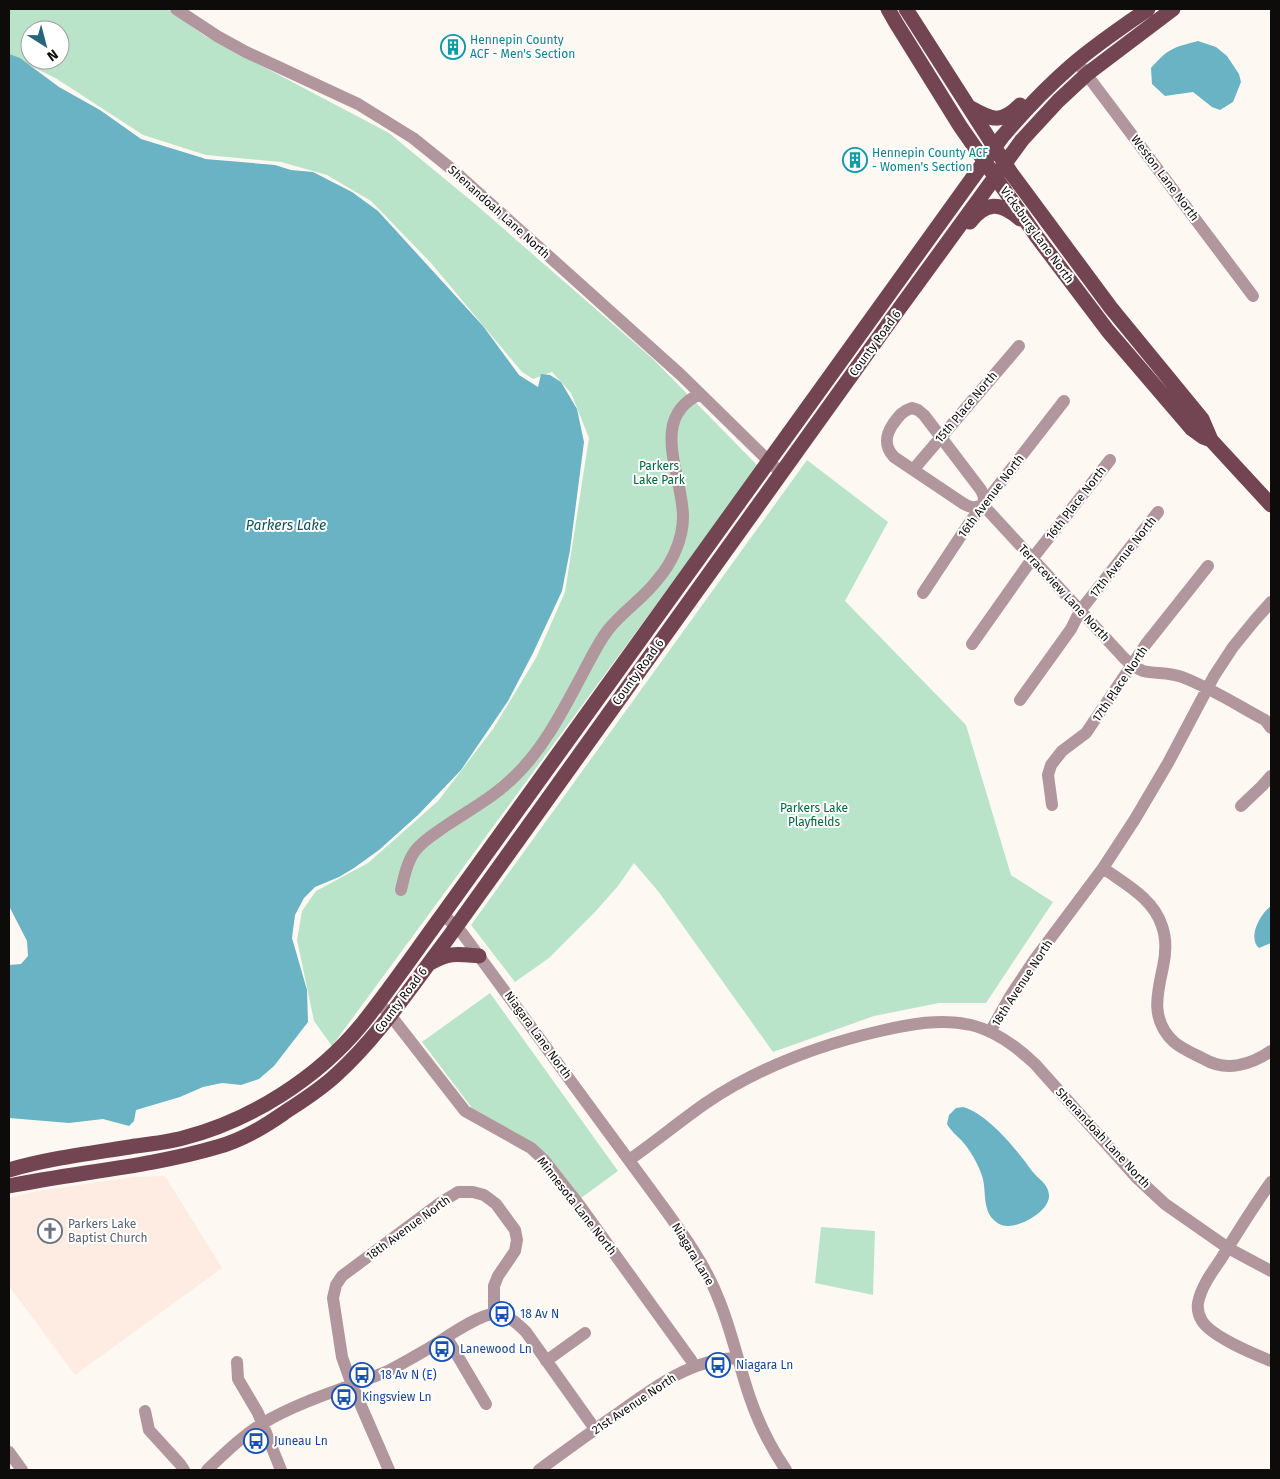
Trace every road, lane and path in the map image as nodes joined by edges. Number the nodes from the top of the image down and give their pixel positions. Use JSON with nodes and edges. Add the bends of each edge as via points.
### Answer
{"nodes":[{"id":1,"x":176,"y":9,"type":"edge"},
{"id":2,"x":1148,"y":9,"type":"edge"},
{"id":3,"x":1173,"y":9,"type":"edge"},
{"id":4,"x":909,"y":10,"type":"edge"},
{"id":5,"x":892,"y":15,"type":"edge"},
{"id":6,"x":1074,"y":63,"type":"junction"},
{"id":7,"x":1088,"y":74,"type":"junction"},
{"id":8,"x":968,"y":106,"type":"junction"},
{"id":9,"x":995,"y":147,"type":"junction"},
{"id":10,"x":984,"y":162,"type":"junction"},
{"id":11,"x":1005,"y":163,"type":"junction"},
{"id":12,"x":994,"y":177,"type":"junction"},
{"id":13,"x":1035,"y":233,"type":"junction"},
{"id":14,"x":919,"y":281,"type":"junction"},
{"id":15,"x":1253,"y":296,"type":"dead end"},
{"id":16,"x":1020,"y":346,"type":"dead end"},
{"id":17,"x":700,"y":394,"type":"junction"},
{"id":18,"x":1064,"y":401,"type":"dead end"},
{"id":19,"x":940,"y":437,"type":"junction"},
{"id":20,"x":1211,"y":440,"type":"junction"},
{"id":21,"x":1110,"y":460,"type":"dead end"},
{"id":22,"x":769,"y":461,"type":"junction"},
{"id":23,"x":913,"y":470,"type":"junction"},
{"id":24,"x":781,"y":473,"type":"junction"},
{"id":25,"x":983,"y":505,"type":"junction"},
{"id":26,"x":1271,"y":505,"type":"edge"},
{"id":27,"x":1158,"y":512,"type":"dead end"},
{"id":28,"x":1032,"y":559,"type":"junction"},
{"id":29,"x":1208,"y":566,"type":"dead end"},
{"id":30,"x":923,"y":593,"type":"dead end"},
{"id":31,"x":1271,"y":602,"type":"edge"},
{"id":32,"x":1080,"y":611,"type":"junction"},
{"id":33,"x":972,"y":644,"type":"dead end"},
{"id":34,"x":1132,"y":665,"type":"junction"},
{"id":35,"x":1208,"y":688,"type":"junction"},
{"id":36,"x":1020,"y":700,"type":"dead end"},
{"id":37,"x":1271,"y":728,"type":"edge"},
{"id":38,"x":1271,"y":776,"type":"edge"},
{"id":39,"x":1052,"y":805,"type":"dead end"},
{"id":40,"x":1241,"y":806,"type":"dead end"},
{"id":41,"x":1103,"y":868,"type":"junction"},
{"id":42,"x":401,"y":890,"type":"dead end"},
{"id":43,"x":443,"y":914,"type":"junction"},
{"id":44,"x":456,"y":926,"type":"junction"},
{"id":45,"x":479,"y":956,"type":"junction"},
{"id":46,"x":429,"y":963,"type":"junction"},
{"id":47,"x":378,"y":1002,"type":"junction"},
{"id":48,"x":391,"y":1016,"type":"junction"},
{"id":49,"x":990,"y":1032,"type":"junction"},
{"id":50,"x":1271,"y":1051,"type":"edge"},
{"id":51,"x":629,"y":1160,"type":"junction"},
{"id":52,"x":9,"y":1170,"type":"edge"},
{"id":53,"x":1271,"y":1182,"type":"edge"},
{"id":54,"x":9,"y":1186,"type":"edge"},
{"id":55,"x":1228,"y":1248,"type":"junction"},
{"id":56,"x":1271,"y":1271,"type":"edge"},
{"id":57,"x":494,"y":1314,"type":"junction"},
{"id":58,"x":585,"y":1333,"type":"dead end"},
{"id":59,"x":446,"y":1338,"type":"junction"},
{"id":60,"x":737,"y":1358,"type":"junction"},
{"id":61,"x":546,"y":1361,"type":"junction"},
{"id":62,"x":1271,"y":1361,"type":"edge"},
{"id":63,"x":238,"y":1362,"type":"dead end"},
{"id":64,"x":694,"y":1366,"type":"junction"},
{"id":65,"x":352,"y":1385,"type":"junction"},
{"id":66,"x":486,"y":1404,"type":"dead end"},
{"id":67,"x":145,"y":1410,"type":"dead end"},
{"id":68,"x":263,"y":1424,"type":"junction"},
{"id":69,"x":595,"y":1429,"type":"junction"},
{"id":70,"x":9,"y":1452,"type":"edge"},
{"id":71,"x":22,"y":1470,"type":"edge"},
{"id":72,"x":184,"y":1470,"type":"edge"},
{"id":73,"x":207,"y":1470,"type":"edge"},
{"id":74,"x":281,"y":1470,"type":"edge"},
{"id":75,"x":390,"y":1470,"type":"edge"},
{"id":76,"x":539,"y":1470,"type":"edge"},
{"id":77,"x":786,"y":1470,"type":"edge"}],
"edges":[{"from":1,"to":17,"type":"street","name":"Shenandoah Lane North","via":[[217,36],[358,104],[412,138],[454,171]]},
{"from":2,"to":6,"type":"main road","name":"County Road 6"},
{"from":3,"to":7,"type":"main road","name":"County Road 6"},
{"from":4,"to":5,"type":"street"},
{"from":4,"to":8,"type":"main road","name":"Vicksburg Lane North"},
{"from":5,"to":10,"type":"main road","name":"Vicksburg Lane North"},
{"from":6,"to":7,"type":"street","name":"Weston Lane North"},
{"from":6,"to":8,"type":"main road","via":[[1051,75],[1007,116],[998,119],[988,117]]},
{"from":6,"to":9,"type":"main road","name":"County Road 6","via":[[1027,109]]},
{"from":7,"to":11,"type":"main road","name":"County Road 6","via":[[1037,123]]},
{"from":7,"to":15,"type":"street","name":"Weston Lane North"},
{"from":8,"to":9,"type":"main road","name":"Vicksburg Lane North"},
{"from":9,"to":10,"type":"main road","name":"County Road 6"},
{"from":9,"to":11,"type":"main road","name":"Vicksburg Lane North"},
{"from":10,"to":12,"type":"main road","name":"Vicksburg Lane North"},
{"from":10,"to":22,"type":"main road","name":"County Road 6"},
{"from":11,"to":12,"type":"main road","name":"County Road 6"},
{"from":11,"to":20,"type":"main road","name":"Vicksburg Lane North","via":[[1111,308],[1202,419]]},
{"from":12,"to":13,"type":"main road","name":"Vicksburg Lane North"},
{"from":12,"to":14,"type":"main road","name":"County Road 6"},
{"from":13,"to":14,"type":"main road","via":[[1008,209],[987,207],[976,215],[937,268]]},
{"from":13,"to":20,"type":"main road","name":"Vicksburg Lane North","via":[[1134,362],[1192,429]]},
{"from":14,"to":24,"type":"main road","name":"County Road 6"},
{"from":16,"to":19,"type":"street","name":"15th Place North"},
{"from":17,"to":22,"type":"street","name":"Shenandoah Lane North"},
{"from":17,"to":42,"type":"street","via":[[677,413],[671,428],[683,518],[671,560],[659,579],[608,630],[533,756],[496,793],[427,839],[414,852]]},
{"from":18,"to":25,"type":"street","name":"16th Avenue North"},
{"from":19,"to":23,"type":"street","name":"15th Place North"},
{"from":19,"to":23,"type":"street","via":[[918,410],[912,408],[900,414],[889,429],[886,444],[894,457]]},
{"from":19,"to":25,"type":"street","via":[[982,490]]},
{"from":20,"to":26,"type":"main road","name":"Vicksburg Lane North"},
{"from":21,"to":28,"type":"street","name":"16th Place North"},
{"from":22,"to":24,"type":"street","name":"Shenandoah Lane North"},
{"from":22,"to":43,"type":"main road","name":"County Road 6"},
{"from":23,"to":25,"type":"street","via":[[970,507]]},
{"from":24,"to":44,"type":"main road","name":"County Road 6"},
{"from":25,"to":28,"type":"street","name":"Terraceview Lane North"},
{"from":25,"to":30,"type":"street","name":"16th Avenue North"},
{"from":27,"to":32,"type":"street","name":"17th Avenue North"},
{"from":28,"to":32,"type":"street","name":"Terraceview Lane North"},
{"from":28,"to":33,"type":"street","name":"16th Place North"},
{"from":29,"to":34,"type":"street","name":"17th Place North"},
{"from":31,"to":35,"type":"street","name":"18th Avenue North","via":[[1233,647]]},
{"from":32,"to":34,"type":"street","name":"Terraceview Lane North"},
{"from":32,"to":36,"type":"street","name":"17th Avenue North","via":[[1071,629]]},
{"from":34,"to":35,"type":"street","name":"Terraceview Lane North","via":[[1144,671],[1168,673]]},
{"from":34,"to":39,"type":"street","name":"17th Place North","via":[[1086,733],[1062,751],[1051,765],[1048,780]]},
{"from":35,"to":37,"type":"street","name":"Terraceview Lane North","via":[[1265,720]]},
{"from":35,"to":41,"type":"street","name":"18th Avenue North","via":[[1168,763]]},
{"from":38,"to":40,"type":"street"},
{"from":41,"to":49,"type":"street","name":"18th Avenue North","via":[[1035,959]]},
{"from":41,"to":50,"type":"street","via":[[1141,896],[1162,924],[1166,949],[1156,1006],[1159,1020],[1173,1040],[1212,1064],[1227,1067],[1250,1063]]},
{"from":43,"to":44,"type":"street","name":"Niagara Lane North"},
{"from":43,"to":47,"type":"main road","name":"County Road 6"},
{"from":44,"to":45,"type":"street","name":"Niagara Lane North"},
{"from":44,"to":46,"type":"main road","name":"County Road 6"},
{"from":45,"to":46,"type":"main road","via":[[453,954]]},
{"from":45,"to":51,"type":"street","name":"Niagara Lane North"},
{"from":46,"to":48,"type":"main road","name":"County Road 6"},
{"from":47,"to":48,"type":"street","name":"Minnesota Lane North"},
{"from":47,"to":52,"type":"main road","name":"County Road 6","via":[[330,1057],[299,1082],[272,1100],[224,1124],[182,1138],[37,1162]]},
{"from":48,"to":54,"type":"main road","name":"County Road 6","via":[[317,1091],[247,1135],[219,1147],[171,1159]]},
{"from":48,"to":64,"type":"street","name":"Minnesota Lane North","via":[[465,1111],[531,1148],[544,1160]]},
{"from":49,"to":51,"type":"street","name":"18th Avenue North","via":[[972,1025],[932,1022],[896,1027],[820,1047],[747,1079],[712,1099]]},
{"from":49,"to":55,"type":"street","name":"Shenandoah Lane North","via":[[1022,1051],[1143,1184]]},
{"from":51,"to":60,"type":"street","name":"Niagara Lane","via":[[706,1270],[720,1301]]},
{"from":53,"to":55,"type":"street"},
{"from":55,"to":56,"type":"street","name":"Shenandoah Lane North"},
{"from":55,"to":62,"type":"street","via":[[1201,1294],[1198,1302],[1201,1320],[1214,1333]]},
{"from":57,"to":59,"type":"street","via":[[470,1322]]},
{"from":57,"to":61,"type":"street","via":[[517,1323]]},
{"from":57,"to":65,"type":"street","name":"18th Avenue North","via":[[494,1286],[515,1251],[515,1230],[496,1204],[484,1195],[458,1192],[342,1276],[336,1285],[333,1298],[342,1357]]},
{"from":58,"to":61,"type":"street"},
{"from":59,"to":65,"type":"street","via":[[388,1371]]},
{"from":59,"to":66,"type":"street"},
{"from":60,"to":64,"type":"street","name":"21st Avenue North","via":[[720,1358]]},
{"from":60,"to":77,"type":"street","via":[[755,1411]]},
{"from":61,"to":69,"type":"street"},
{"from":63,"to":68,"type":"street","via":[[238,1379]]},
{"from":64,"to":69,"type":"street","name":"21st Avenue North","via":[[649,1391]]},
{"from":65,"to":68,"type":"street"},
{"from":65,"to":75,"type":"street","name":"18th Avenue North"},
{"from":67,"to":72,"type":"street","via":[[149,1430]]},
{"from":68,"to":73,"type":"street","via":[[232,1446]]},
{"from":68,"to":74,"type":"street"},
{"from":69,"to":76,"type":"street","name":"21st Avenue North"},
{"from":70,"to":71,"type":"street"}]}
